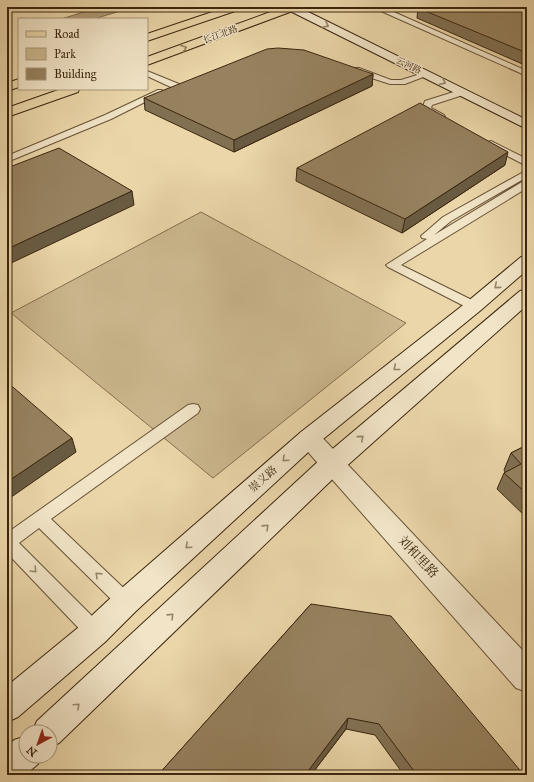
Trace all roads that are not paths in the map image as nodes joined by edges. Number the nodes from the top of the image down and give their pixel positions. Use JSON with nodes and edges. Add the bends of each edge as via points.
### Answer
{"nodes":[{"id":1,"x":238,"y":7,"type":"edge"},
{"id":2,"x":292,"y":7,"type":"edge"},
{"id":3,"x":384,"y":7,"type":"edge"},
{"id":4,"x":148,"y":38,"type":"edge"},
{"id":5,"x":148,"y":62,"type":"edge"},
{"id":6,"x":348,"y":67,"type":"edge"},
{"id":7,"x":148,"y":73,"type":"edge"},
{"id":8,"x":427,"y":74,"type":"junction"},
{"id":9,"x":527,"y":74,"type":"edge"},
{"id":10,"x":18,"y":83,"type":"edge"},
{"id":11,"x":7,"y":87,"type":"edge"},
{"id":12,"x":70,"y":90,"type":"edge"},
{"id":13,"x":145,"y":90,"type":"edge"},
{"id":14,"x":463,"y":92,"type":"junction"},
{"id":15,"x":155,"y":94,"type":"junction"},
{"id":16,"x":7,"y":113,"type":"edge"},
{"id":17,"x":446,"y":120,"type":"edge"},
{"id":18,"x":527,"y":125,"type":"edge"},
{"id":19,"x":480,"y":138,"type":"edge"},
{"id":20,"x":7,"y":159,"type":"edge"},
{"id":21,"x":527,"y":163,"type":"edge"},
{"id":22,"x":527,"y":178,"type":"edge"},
{"id":23,"x":527,"y":261,"type":"edge"},
{"id":24,"x":527,"y":295,"type":"edge"},
{"id":25,"x":474,"y":306,"type":"junction"},
{"id":26,"x":193,"y":409,"type":"dead end"},
{"id":27,"x":309,"y":438,"type":"junction"},
{"id":28,"x":332,"y":464,"type":"junction"},
{"id":29,"x":40,"y":518,"type":"junction"},
{"id":30,"x":7,"y":542,"type":"edge"},
{"id":31,"x":126,"y":602,"type":"junction"},
{"id":32,"x":95,"y":632,"type":"junction"},
{"id":33,"x":527,"y":677,"type":"edge"},
{"id":34,"x":7,"y":706,"type":"edge"},
{"id":35,"x":56,"y":724,"type":"edge"},
{"id":36,"x":18,"y":759,"type":"edge"},
{"id":37,"x":7,"y":769,"type":"edge"}],
"edges":[{"from":1,"to":4,"type":"main road","name":"长江北路"},
{"from":5,"to":2,"type":"main road","name":"长江北路","one_way":true},
{"from":2,"to":8,"type":"street","name":"云河路","one_way":true},
{"from":3,"to":9,"type":"lane","via":[[383,10]]},
{"from":6,"to":8,"type":"lane","via":[[390,82],[402,82]]},
{"from":7,"to":15,"type":"lane","via":[[180,84]]},
{"from":8,"to":14,"type":"street","name":"云河路","one_way":true},
{"from":10,"to":11,"type":"main road"},
{"from":12,"to":16,"type":"main road"},
{"from":13,"to":15,"type":"lane"},
{"from":14,"to":17,"type":"lane","via":[[428,103],[426,109]]},
{"from":14,"to":18,"type":"street","name":"云河路"},
{"from":15,"to":20,"type":"lane","via":[[108,117]]},
{"from":19,"to":21,"type":"lane"},
{"from":22,"to":25,"type":"lane","via":[[392,265]]},
{"from":23,"to":25,"type":"street","name":"崇义路","one_way":true},
{"from":28,"to":24,"type":"street","one_way":true},
{"from":25,"to":27,"type":"street","name":"崇义路","one_way":true},
{"from":26,"to":29,"type":"lane"},
{"from":27,"to":28,"type":"street","name":"刘和里路"},
{"from":27,"to":31,"type":"street","name":"崇义路","one_way":true},
{"from":28,"to":33,"type":"street","name":"刘和里路"},
{"from":35,"to":28,"type":"street","one_way":true},
{"from":29,"to":30,"type":"lane"},
{"from":31,"to":29,"type":"lane","one_way":true},
{"from":30,"to":32,"type":"lane","one_way":true},
{"from":31,"to":32,"type":"street","name":"崇义路"},
{"from":32,"to":34,"type":"street","name":"崇义路"},
{"from":36,"to":37,"type":"street"}]}
